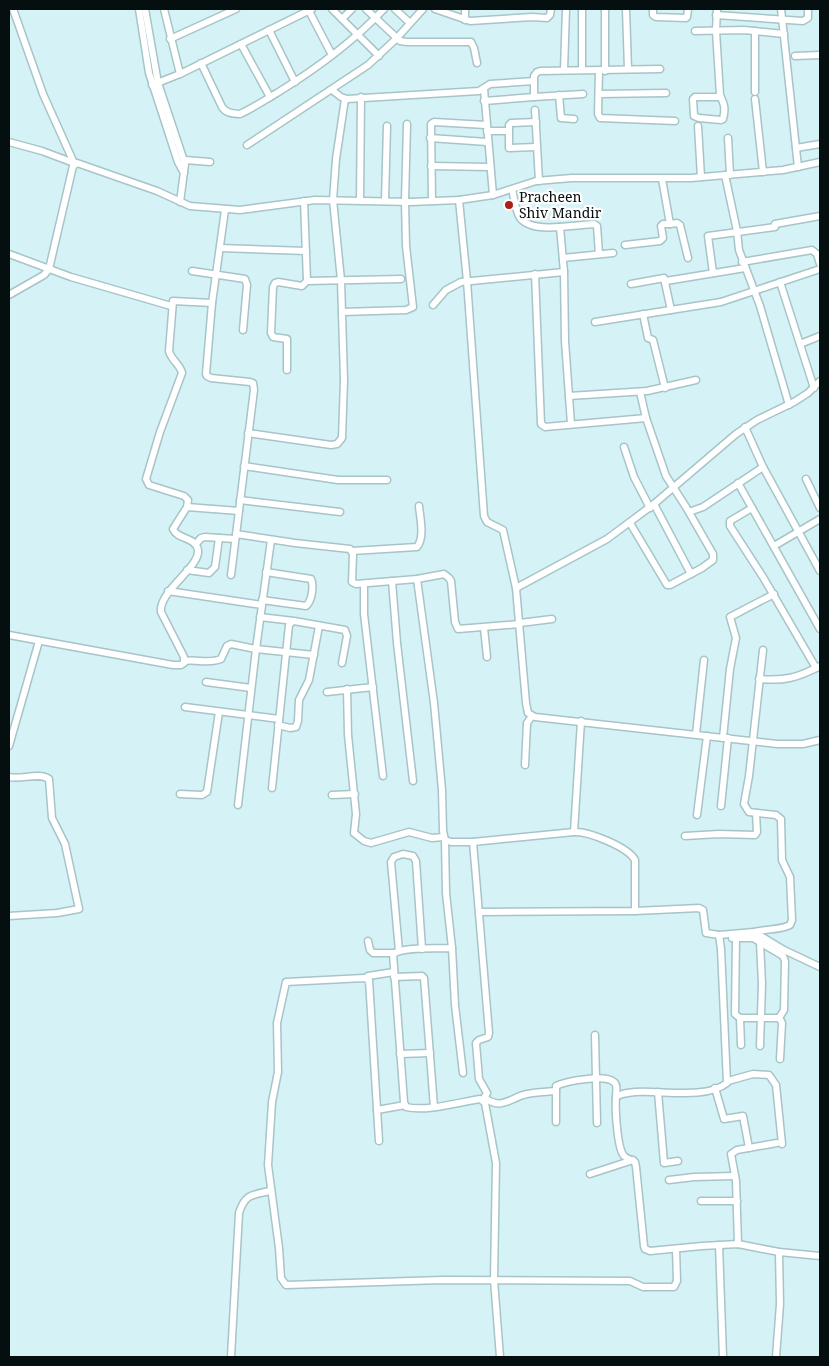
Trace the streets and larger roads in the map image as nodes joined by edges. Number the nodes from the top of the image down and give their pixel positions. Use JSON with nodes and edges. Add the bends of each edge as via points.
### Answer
{"nodes":[{"id":1,"x":13,"y":9,"type":"edge"},
{"id":2,"x":139,"y":9,"type":"edge"},
{"id":3,"x":145,"y":9,"type":"edge"},
{"id":4,"x":164,"y":9,"type":"edge"},
{"id":5,"x":236,"y":9,"type":"edge"},
{"id":6,"x":332,"y":9,"type":"edge"},
{"id":7,"x":352,"y":9,"type":"edge"},
{"id":8,"x":366,"y":9,"type":"edge"},
{"id":9,"x":384,"y":9,"type":"edge"},
{"id":10,"x":395,"y":9,"type":"edge"},
{"id":11,"x":423,"y":9,"type":"edge"},
{"id":12,"x":436,"y":9,"type":"edge"},
{"id":13,"x":465,"y":9,"type":"edge"},
{"id":14,"x":551,"y":9,"type":"edge"},
{"id":15,"x":566,"y":9,"type":"edge"},
{"id":16,"x":582,"y":9,"type":"edge"},
{"id":17,"x":605,"y":9,"type":"edge"},
{"id":18,"x":626,"y":9,"type":"edge"},
{"id":19,"x":653,"y":9,"type":"edge"},
{"id":20,"x":688,"y":9,"type":"edge"},
{"id":21,"x":751,"y":9,"type":"edge"},
{"id":22,"x":780,"y":9,"type":"edge"},
{"id":23,"x":808,"y":9,"type":"edge"},
{"id":24,"x":311,"y":10,"type":"edge"},
{"id":25,"x":222,"y":12,"type":"edge"},
{"id":26,"x":717,"y":12,"type":"edge"},
{"id":27,"x":752,"y":17,"type":"junction"},
{"id":28,"x":342,"y":18,"type":"junction"},
{"id":29,"x":375,"y":18,"type":"junction"},
{"id":30,"x":782,"y":19,"type":"junction"},
{"id":31,"x":465,"y":20,"type":"junction"},
{"id":32,"x":410,"y":23,"type":"junction"},
{"id":33,"x":269,"y":30,"type":"junction"},
{"id":34,"x":695,"y":31,"type":"dead end"},
{"id":35,"x":716,"y":31,"type":"junction"},
{"id":36,"x":755,"y":32,"type":"junction"},
{"id":37,"x":358,"y":34,"type":"junction"},
{"id":38,"x":784,"y":34,"type":"junction"},
{"id":39,"x":170,"y":39,"type":"junction"},
{"id":40,"x":396,"y":39,"type":"junction"},
{"id":41,"x":241,"y":44,"type":"junction"},
{"id":42,"x":820,"y":55,"type":"edge"},
{"id":43,"x":332,"y":56,"type":"junction"},
{"id":44,"x":379,"y":56,"type":"junction"},
{"id":45,"x":795,"y":56,"type":"dead end"},
{"id":46,"x":201,"y":63,"type":"junction"},
{"id":47,"x":477,"y":63,"type":"dead end"},
{"id":48,"x":628,"y":69,"type":"junction"},
{"id":49,"x":660,"y":69,"type":"dead end"},
{"id":50,"x":564,"y":70,"type":"junction"},
{"id":51,"x":582,"y":70,"type":"junction"},
{"id":52,"x":602,"y":71,"type":"junction"},
{"id":53,"x":180,"y":74,"type":"junction"},
{"id":54,"x":534,"y":81,"type":"junction"},
{"id":55,"x":295,"y":82,"type":"junction"},
{"id":56,"x":155,"y":84,"type":"junction"},
{"id":57,"x":484,"y":89,"type":"junction"},
{"id":58,"x":332,"y":90,"type":"junction"},
{"id":59,"x":666,"y":93,"type":"dead end"},
{"id":60,"x":583,"y":94,"type":"dead end"},
{"id":61,"x":599,"y":94,"type":"junction"},
{"id":62,"x":559,"y":95,"type":"junction"},
{"id":63,"x":534,"y":96,"type":"junction"},
{"id":64,"x":270,"y":97,"type":"junction"},
{"id":65,"x":361,"y":97,"type":"junction"},
{"id":66,"x":721,"y":97,"type":"junction"},
{"id":67,"x":344,"y":98,"type":"junction"},
{"id":68,"x":484,"y":101,"type":"junction"},
{"id":69,"x":535,"y":110,"type":"dead end"},
{"id":70,"x":574,"y":119,"type":"dead end"},
{"id":71,"x":675,"y":121,"type":"dead end"},
{"id":72,"x":536,"y":122,"type":"junction"},
{"id":73,"x":407,"y":124,"type":"dead end"},
{"id":74,"x":387,"y":126,"type":"dead end"},
{"id":75,"x":698,"y":126,"type":"dead end"},
{"id":76,"x":486,"y":128,"type":"junction"},
{"id":77,"x":508,"y":131,"type":"junction"},
{"id":78,"x":430,"y":138,"type":"junction"},
{"id":79,"x":728,"y":138,"type":"dead end"},
{"id":80,"x":9,"y":142,"type":"edge"},
{"id":81,"x":488,"y":142,"type":"junction"},
{"id":82,"x":820,"y":144,"type":"edge"},
{"id":83,"x":247,"y":145,"type":"dead end"},
{"id":84,"x":536,"y":146,"type":"junction"},
{"id":85,"x":796,"y":148,"type":"junction"},
{"id":86,"x":184,"y":160,"type":"junction"},
{"id":87,"x":210,"y":162,"type":"dead end"},
{"id":88,"x":820,"y":162,"type":"edge"},
{"id":89,"x":74,"y":164,"type":"junction"},
{"id":90,"x":431,"y":166,"type":"junction"},
{"id":91,"x":490,"y":166,"type":"junction"},
{"id":92,"x":798,"y":166,"type":"junction"},
{"id":93,"x":763,"y":172,"type":"junction"},
{"id":94,"x":184,"y":173,"type":"junction"},
{"id":95,"x":728,"y":175,"type":"junction"},
{"id":96,"x":700,"y":177,"type":"junction"},
{"id":97,"x":662,"y":179,"type":"junction"},
{"id":98,"x":538,"y":181,"type":"junction"},
{"id":99,"x":512,"y":189,"type":"junction"},
{"id":100,"x":493,"y":195,"type":"junction"},
{"id":101,"x":333,"y":200,"type":"junction"},
{"id":102,"x":360,"y":200,"type":"junction"},
{"id":103,"x":459,"y":200,"type":"junction"},
{"id":104,"x":304,"y":201,"type":"junction"},
{"id":105,"x":385,"y":201,"type":"junction"},
{"id":106,"x":405,"y":201,"type":"junction"},
{"id":107,"x":432,"y":201,"type":"junction"},
{"id":108,"x":180,"y":202,"type":"junction"},
{"id":109,"x":224,"y":210,"type":"junction"},
{"id":110,"x":820,"y":216,"type":"edge"},
{"id":111,"x":670,"y":224,"type":"junction"},
{"id":112,"x":560,"y":227,"type":"junction"},
{"id":113,"x":737,"y":231,"type":"junction"},
{"id":114,"x":625,"y":245,"type":"dead end"},
{"id":115,"x":220,"y":248,"type":"junction"},
{"id":116,"x":306,"y":251,"type":"junction"},
{"id":117,"x":612,"y":253,"type":"dead end"},
{"id":118,"x":9,"y":254,"type":"edge"},
{"id":119,"x":599,"y":254,"type":"junction"},
{"id":120,"x":563,"y":258,"type":"junction"},
{"id":121,"x":688,"y":258,"type":"dead end"},
{"id":122,"x":820,"y":264,"type":"edge"},
{"id":123,"x":744,"y":265,"type":"junction"},
{"id":124,"x":49,"y":269,"type":"junction"},
{"id":125,"x":820,"y":269,"type":"edge"},
{"id":126,"x":192,"y":272,"type":"dead end"},
{"id":127,"x":564,"y":272,"type":"junction"},
{"id":128,"x":714,"y":273,"type":"junction"},
{"id":129,"x":535,"y":274,"type":"junction"},
{"id":130,"x":217,"y":276,"type":"junction"},
{"id":131,"x":401,"y":279,"type":"dead end"},
{"id":132,"x":342,"y":280,"type":"junction"},
{"id":133,"x":307,"y":281,"type":"junction"},
{"id":134,"x":467,"y":281,"type":"junction"},
{"id":135,"x":666,"y":281,"type":"junction"},
{"id":136,"x":780,"y":282,"type":"junction"},
{"id":137,"x":631,"y":284,"type":"dead end"},
{"id":138,"x":755,"y":290,"type":"junction"},
{"id":139,"x":9,"y":295,"type":"edge"},
{"id":140,"x":212,"y":303,"type":"junction"},
{"id":141,"x":433,"y":305,"type":"dead end"},
{"id":142,"x":171,"y":306,"type":"junction"},
{"id":143,"x":671,"y":310,"type":"junction"},
{"id":144,"x":342,"y":312,"type":"junction"},
{"id":145,"x":643,"y":314,"type":"junction"},
{"id":146,"x":595,"y":322,"type":"dead end"},
{"id":147,"x":242,"y":330,"type":"dead end"},
{"id":148,"x":820,"y":336,"type":"edge"},
{"id":149,"x":800,"y":344,"type":"junction"},
{"id":150,"x":287,"y":370,"type":"dead end"},
{"id":151,"x":696,"y":380,"type":"dead end"},
{"id":152,"x":820,"y":381,"type":"edge"},
{"id":153,"x":665,"y":388,"type":"junction"},
{"id":154,"x":814,"y":388,"type":"junction"},
{"id":155,"x":640,"y":392,"type":"junction"},
{"id":156,"x":569,"y":396,"type":"junction"},
{"id":157,"x":789,"y":405,"type":"junction"},
{"id":158,"x":646,"y":418,"type":"junction"},
{"id":159,"x":571,"y":424,"type":"junction"},
{"id":160,"x":745,"y":427,"type":"junction"},
{"id":161,"x":248,"y":434,"type":"junction"},
{"id":162,"x":624,"y":447,"type":"dead end"},
{"id":163,"x":244,"y":466,"type":"junction"},
{"id":164,"x":763,"y":467,"type":"junction"},
{"id":165,"x":806,"y":479,"type":"dead end"},
{"id":166,"x":388,"y":480,"type":"dead end"},
{"id":167,"x":738,"y":483,"type":"junction"},
{"id":168,"x":673,"y":488,"type":"junction"},
{"id":169,"x":240,"y":500,"type":"junction"},
{"id":170,"x":419,"y":506,"type":"dead end"},
{"id":171,"x":652,"y":506,"type":"junction"},
{"id":172,"x":186,"y":507,"type":"junction"},
{"id":173,"x":752,"y":508,"type":"junction"},
{"id":174,"x":820,"y":508,"type":"edge"},
{"id":175,"x":238,"y":511,"type":"junction"},
{"id":176,"x":340,"y":512,"type":"dead end"},
{"id":177,"x":689,"y":512,"type":"junction"},
{"id":178,"x":820,"y":519,"type":"edge"},
{"id":179,"x":630,"y":523,"type":"junction"},
{"id":180,"x":799,"y":532,"type":"junction"},
{"id":181,"x":235,"y":537,"type":"junction"},
{"id":182,"x":220,"y":538,"type":"junction"},
{"id":183,"x":271,"y":540,"type":"junction"},
{"id":184,"x":196,"y":544,"type":"junction"},
{"id":185,"x":774,"y":546,"type":"junction"},
{"id":186,"x":352,"y":551,"type":"junction"},
{"id":187,"x":187,"y":570,"type":"junction"},
{"id":188,"x":820,"y":571,"type":"edge"},
{"id":189,"x":266,"y":572,"type":"junction"},
{"id":190,"x":691,"y":574,"type":"junction"},
{"id":191,"x":231,"y":575,"type":"dead end"},
{"id":192,"x":417,"y":580,"type":"junction"},
{"id":193,"x":392,"y":581,"type":"junction"},
{"id":194,"x":364,"y":584,"type":"junction"},
{"id":195,"x":516,"y":588,"type":"junction"},
{"id":196,"x":168,"y":591,"type":"junction"},
{"id":197,"x":774,"y":594,"type":"junction"},
{"id":198,"x":262,"y":603,"type":"junction"},
{"id":199,"x":260,"y":617,"type":"junction"},
{"id":200,"x":552,"y":619,"type":"dead end"},
{"id":201,"x":292,"y":622,"type":"junction"},
{"id":202,"x":520,"y":623,"type":"junction"},
{"id":203,"x":319,"y":626,"type":"junction"},
{"id":204,"x":484,"y":628,"type":"junction"},
{"id":205,"x":820,"y":629,"type":"edge"},
{"id":206,"x":9,"y":635,"type":"edge"},
{"id":207,"x":39,"y":641,"type":"junction"},
{"id":208,"x":256,"y":650,"type":"junction"},
{"id":209,"x":763,"y":650,"type":"dead end"},
{"id":210,"x":286,"y":652,"type":"junction"},
{"id":211,"x":314,"y":655,"type":"junction"},
{"id":212,"x":487,"y":657,"type":"dead end"},
{"id":213,"x":704,"y":660,"type":"dead end"},
{"id":214,"x":184,"y":661,"type":"junction"},
{"id":215,"x":342,"y":663,"type":"dead end"},
{"id":216,"x":818,"y":667,"type":"edge"},
{"id":217,"x":759,"y":679,"type":"junction"},
{"id":218,"x":206,"y":682,"type":"dead end"},
{"id":219,"x":373,"y":687,"type":"junction"},
{"id":220,"x":251,"y":688,"type":"junction"},
{"id":221,"x":347,"y":690,"type":"junction"},
{"id":222,"x":327,"y":692,"type":"dead end"},
{"id":223,"x":185,"y":707,"type":"dead end"},
{"id":224,"x":219,"y":712,"type":"junction"},
{"id":225,"x":249,"y":716,"type":"junction"},
{"id":226,"x":532,"y":716,"type":"junction"},
{"id":227,"x":581,"y":721,"type":"junction"},
{"id":228,"x":278,"y":722,"type":"junction"},
{"id":229,"x":696,"y":734,"type":"junction"},
{"id":230,"x":706,"y":736,"type":"junction"},
{"id":231,"x":726,"y":738,"type":"junction"},
{"id":232,"x":820,"y":740,"type":"edge"},
{"id":233,"x":752,"y":741,"type":"junction"},
{"id":234,"x":9,"y":746,"type":"edge"},
{"id":235,"x":525,"y":765,"type":"dead end"},
{"id":236,"x":383,"y":776,"type":"dead end"},
{"id":237,"x":9,"y":777,"type":"edge"},
{"id":238,"x":413,"y":781,"type":"dead end"},
{"id":239,"x":272,"y":788,"type":"dead end"},
{"id":240,"x":180,"y":794,"type":"dead end"},
{"id":241,"x":355,"y":794,"type":"junction"},
{"id":242,"x":332,"y":795,"type":"dead end"},
{"id":243,"x":238,"y":805,"type":"dead end"},
{"id":244,"x":721,"y":806,"type":"dead end"},
{"id":245,"x":756,"y":813,"type":"junction"},
{"id":246,"x":697,"y":815,"type":"dead end"},
{"id":247,"x":574,"y":832,"type":"junction"},
{"id":248,"x":685,"y":836,"type":"dead end"},
{"id":249,"x":445,"y":838,"type":"junction"},
{"id":250,"x":473,"y":842,"type":"junction"},
{"id":251,"x":635,"y":911,"type":"junction"},
{"id":252,"x":479,"y":912,"type":"junction"},
{"id":253,"x":9,"y":916,"type":"edge"},
{"id":254,"x":754,"y":932,"type":"junction"},
{"id":255,"x":722,"y":934,"type":"junction"},
{"id":256,"x":736,"y":938,"type":"junction"},
{"id":257,"x":368,"y":942,"type":"dead end"},
{"id":258,"x":760,"y":942,"type":"junction"},
{"id":259,"x":452,"y":948,"type":"junction"},
{"id":260,"x":422,"y":949,"type":"junction"},
{"id":261,"x":397,"y":952,"type":"junction"},
{"id":262,"x":820,"y":967,"type":"edge"},
{"id":263,"x":394,"y":975,"type":"junction"},
{"id":264,"x":368,"y":976,"type":"dead end"},
{"id":265,"x":740,"y":1018,"type":"junction"},
{"id":266,"x":761,"y":1018,"type":"junction"},
{"id":267,"x":779,"y":1018,"type":"junction"},
{"id":268,"x":594,"y":1035,"type":"dead end"},
{"id":269,"x":741,"y":1045,"type":"dead end"},
{"id":270,"x":760,"y":1046,"type":"dead end"},
{"id":271,"x":430,"y":1053,"type":"junction"},
{"id":272,"x":400,"y":1054,"type":"junction"},
{"id":273,"x":780,"y":1059,"type":"dead end"},
{"id":274,"x":463,"y":1073,"type":"dead end"},
{"id":275,"x":595,"y":1079,"type":"junction"},
{"id":276,"x":728,"y":1081,"type":"junction"},
{"id":277,"x":715,"y":1088,"type":"junction"},
{"id":278,"x":556,"y":1091,"type":"junction"},
{"id":279,"x":658,"y":1092,"type":"junction"},
{"id":280,"x":616,"y":1097,"type":"junction"},
{"id":281,"x":484,"y":1099,"type":"junction"},
{"id":282,"x":405,"y":1104,"type":"junction"},
{"id":283,"x":434,"y":1107,"type":"junction"},
{"id":284,"x":377,"y":1110,"type":"junction"},
{"id":285,"x":556,"y":1122,"type":"dead end"},
{"id":286,"x":597,"y":1123,"type":"dead end"},
{"id":287,"x":379,"y":1142,"type":"dead end"},
{"id":288,"x":749,"y":1148,"type":"junction"},
{"id":289,"x":632,"y":1160,"type":"junction"},
{"id":290,"x":678,"y":1161,"type":"dead end"},
{"id":291,"x":590,"y":1174,"type":"dead end"},
{"id":292,"x":735,"y":1176,"type":"junction"},
{"id":293,"x":669,"y":1180,"type":"dead end"},
{"id":294,"x":270,"y":1191,"type":"junction"},
{"id":295,"x":702,"y":1201,"type":"dead end"},
{"id":296,"x":737,"y":1201,"type":"junction"},
{"id":297,"x":738,"y":1244,"type":"junction"},
{"id":298,"x":719,"y":1245,"type":"junction"},
{"id":299,"x":676,"y":1249,"type":"junction"},
{"id":300,"x":779,"y":1252,"type":"junction"},
{"id":301,"x":820,"y":1256,"type":"edge"},
{"id":302,"x":494,"y":1280,"type":"junction"},
{"id":303,"x":231,"y":1357,"type":"edge"},
{"id":304,"x":500,"y":1357,"type":"edge"},
{"id":305,"x":723,"y":1357,"type":"edge"},
{"id":306,"x":776,"y":1357,"type":"edge"}],
"edges":[{"from":1,"to":89,"type":"street","via":[[43,94]]},
{"from":2,"to":56,"type":"street"},
{"from":3,"to":56,"type":"street"},
{"from":4,"to":39,"type":"street"},
{"from":5,"to":25,"type":"street"},
{"from":6,"to":28,"type":"street"},
{"from":7,"to":28,"type":"street"},
{"from":8,"to":29,"type":"street"},
{"from":9,"to":29,"type":"street"},
{"from":10,"to":32,"type":"street"},
{"from":11,"to":32,"type":"street"},
{"from":12,"to":31,"type":"street"},
{"from":13,"to":31,"type":"street"},
{"from":14,"to":31,"type":"street","via":[[547,18]]},
{"from":15,"to":50,"type":"street"},
{"from":16,"to":51,"type":"street"},
{"from":17,"to":52,"type":"street"},
{"from":18,"to":48,"type":"street"},
{"from":19,"to":20,"type":"street","via":[[656,17],[686,18]]},
{"from":21,"to":27,"type":"street"},
{"from":22,"to":30,"type":"street"},
{"from":23,"to":30,"type":"street","via":[[806,20]]},
{"from":24,"to":33,"type":"street"},
{"from":24,"to":43,"type":"street"},
{"from":25,"to":39,"type":"street"},
{"from":26,"to":27,"type":"street"},
{"from":26,"to":35,"type":"street"},
{"from":27,"to":30,"type":"street"},
{"from":28,"to":37,"type":"street"},
{"from":29,"to":37,"type":"street"},
{"from":29,"to":40,"type":"street"},
{"from":30,"to":38,"type":"street"},
{"from":32,"to":40,"type":"street"},
{"from":33,"to":41,"type":"street"},
{"from":33,"to":55,"type":"street"},
{"from":34,"to":35,"type":"street"},
{"from":35,"to":36,"type":"street"},
{"from":35,"to":66,"type":"street"},
{"from":36,"to":38,"type":"street"},
{"from":36,"to":93,"type":"street","via":[[755,96]]},
{"from":37,"to":43,"type":"street"},
{"from":37,"to":44,"type":"street"},
{"from":38,"to":85,"type":"street"},
{"from":39,"to":53,"type":"street"},
{"from":40,"to":44,"type":"street"},
{"from":40,"to":47,"type":"street","via":[[407,42],[468,41],[472,44]]},
{"from":41,"to":46,"type":"street"},
{"from":41,"to":64,"type":"street"},
{"from":42,"to":45,"type":"street"},
{"from":43,"to":55,"type":"street"},
{"from":44,"to":58,"type":"street"},
{"from":46,"to":53,"type":"street"},
{"from":46,"to":64,"type":"street","via":[[225,110],[240,114]]},
{"from":48,"to":49,"type":"street"},
{"from":48,"to":52,"type":"street"},
{"from":50,"to":51,"type":"street"},
{"from":50,"to":54,"type":"street","via":[[536,72]]},
{"from":51,"to":52,"type":"street"},
{"from":52,"to":61,"type":"street"},
{"from":53,"to":56,"type":"street"},
{"from":54,"to":57,"type":"street","via":[[490,84]]},
{"from":54,"to":63,"type":"street"},
{"from":55,"to":64,"type":"street"},
{"from":56,"to":86,"type":"street"},
{"from":56,"to":94,"type":"street"},
{"from":57,"to":65,"type":"street"},
{"from":57,"to":68,"type":"street"},
{"from":58,"to":67,"type":"street"},
{"from":58,"to":83,"type":"street"},
{"from":59,"to":61,"type":"street"},
{"from":60,"to":62,"type":"street"},
{"from":61,"to":71,"type":"street","via":[[600,118]]},
{"from":62,"to":63,"type":"street"},
{"from":62,"to":70,"type":"street","via":[[561,118]]},
{"from":63,"to":68,"type":"street"},
{"from":65,"to":67,"type":"street"},
{"from":65,"to":102,"type":"street"},
{"from":66,"to":66,"type":"street","via":[[695,97],[692,106],[694,116],[723,119],[725,106]]},
{"from":67,"to":101,"type":"street"},
{"from":68,"to":76,"type":"street"},
{"from":69,"to":72,"type":"street"},
{"from":72,"to":77,"type":"street","via":[[510,123]]},
{"from":72,"to":84,"type":"street"},
{"from":73,"to":106,"type":"street"},
{"from":74,"to":105,"type":"street"},
{"from":75,"to":96,"type":"street"},
{"from":76,"to":77,"type":"street"},
{"from":76,"to":78,"type":"street","via":[[434,122],[430,125]]},
{"from":76,"to":81,"type":"street"},
{"from":77,"to":84,"type":"street","via":[[509,148]]},
{"from":78,"to":81,"type":"street"},
{"from":78,"to":90,"type":"street"},
{"from":79,"to":95,"type":"street"},
{"from":80,"to":89,"type":"street"},
{"from":81,"to":91,"type":"street"},
{"from":82,"to":85,"type":"street"},
{"from":84,"to":98,"type":"street"},
{"from":85,"to":92,"type":"street"},
{"from":86,"to":87,"type":"street"},
{"from":86,"to":94,"type":"street"},
{"from":88,"to":92,"type":"street"},
{"from":89,"to":108,"type":"street","via":[[80,163]]},
{"from":89,"to":124,"type":"street"},
{"from":90,"to":91,"type":"street"},
{"from":90,"to":107,"type":"street"},
{"from":91,"to":100,"type":"street"},
{"from":92,"to":93,"type":"street"},
{"from":93,"to":95,"type":"street"},
{"from":94,"to":108,"type":"street"},
{"from":95,"to":96,"type":"street"},
{"from":95,"to":113,"type":"street"},
{"from":96,"to":97,"type":"street"},
{"from":97,"to":98,"type":"street"},
{"from":97,"to":111,"type":"street"},
{"from":98,"to":99,"type":"street"},
{"from":99,"to":100,"type":"street"},
{"from":99,"to":112,"type":"street","via":[[519,216],[524,222],[532,226]]},
{"from":100,"to":103,"type":"street"},
{"from":101,"to":102,"type":"street"},
{"from":101,"to":104,"type":"street"},
{"from":101,"to":132,"type":"street"},
{"from":102,"to":105,"type":"street"},
{"from":103,"to":107,"type":"street"},
{"from":103,"to":134,"type":"street"},
{"from":104,"to":109,"type":"street"},
{"from":104,"to":116,"type":"street"},
{"from":105,"to":106,"type":"street"},
{"from":106,"to":107,"type":"street"},
{"from":106,"to":144,"type":"street","via":[[413,307],[406,310]]},
{"from":108,"to":109,"type":"street"},
{"from":109,"to":115,"type":"street"},
{"from":110,"to":113,"type":"street"},
{"from":111,"to":114,"type":"street","via":[[661,226],[663,238],[660,241]]},
{"from":111,"to":121,"type":"street","via":[[680,226]]},
{"from":112,"to":119,"type":"street","via":[[597,226]]},
{"from":112,"to":120,"type":"street"},
{"from":113,"to":123,"type":"street"},
{"from":113,"to":128,"type":"street","via":[[708,236]]},
{"from":115,"to":116,"type":"street"},
{"from":115,"to":130,"type":"street"},
{"from":116,"to":133,"type":"street"},
{"from":117,"to":119,"type":"street"},
{"from":118,"to":124,"type":"street"},
{"from":119,"to":120,"type":"street"},
{"from":120,"to":127,"type":"street"},
{"from":122,"to":123,"type":"street","via":[[812,250]]},
{"from":123,"to":128,"type":"street"},
{"from":123,"to":138,"type":"street"},
{"from":124,"to":139,"type":"street"},
{"from":124,"to":142,"type":"street"},
{"from":125,"to":136,"type":"street"},
{"from":126,"to":130,"type":"street"},
{"from":127,"to":129,"type":"street"},
{"from":127,"to":156,"type":"street"},
{"from":128,"to":135,"type":"street"},
{"from":129,"to":134,"type":"street"},
{"from":129,"to":159,"type":"street","via":[[541,424],[545,427]]},
{"from":130,"to":140,"type":"street"},
{"from":130,"to":147,"type":"street","via":[[244,278],[246,281]]},
{"from":131,"to":132,"type":"street"},
{"from":132,"to":133,"type":"street"},
{"from":132,"to":144,"type":"street"},
{"from":133,"to":150,"type":"street","via":[[302,286],[278,282],[273,287],[271,333],[273,338],[287,339]]},
{"from":134,"to":141,"type":"street","via":[[446,290]]},
{"from":134,"to":195,"type":"street","via":[[484,516],[487,522],[505,533]]},
{"from":135,"to":137,"type":"street","via":[[661,278]]},
{"from":135,"to":143,"type":"street"},
{"from":136,"to":138,"type":"street"},
{"from":136,"to":149,"type":"street"},
{"from":138,"to":143,"type":"street","via":[[721,302]]},
{"from":138,"to":157,"type":"street"},
{"from":140,"to":142,"type":"street","via":[[174,300]]},
{"from":140,"to":161,"type":"street","via":[[206,374],[211,378],[253,383]]},
{"from":142,"to":172,"type":"street","via":[[170,355],[182,373],[146,479],[152,486],[186,497]]},
{"from":143,"to":145,"type":"street"},
{"from":144,"to":161,"type":"street","via":[[344,380],[343,435],[340,442],[331,445]]},
{"from":145,"to":146,"type":"street"},
{"from":145,"to":153,"type":"street"},
{"from":148,"to":149,"type":"street"},
{"from":149,"to":154,"type":"street"},
{"from":151,"to":153,"type":"street"},
{"from":152,"to":154,"type":"street"},
{"from":153,"to":155,"type":"street"},
{"from":154,"to":157,"type":"street"},
{"from":155,"to":156,"type":"street"},
{"from":155,"to":158,"type":"street"},
{"from":156,"to":159,"type":"street"},
{"from":157,"to":160,"type":"street"},
{"from":158,"to":159,"type":"street"},
{"from":158,"to":168,"type":"street"},
{"from":160,"to":164,"type":"street"},
{"from":160,"to":168,"type":"street"},
{"from":161,"to":163,"type":"street"},
{"from":162,"to":171,"type":"street","via":[[634,477]]},
{"from":163,"to":166,"type":"street","via":[[338,480]]},
{"from":163,"to":169,"type":"street"},
{"from":164,"to":167,"type":"street"},
{"from":164,"to":180,"type":"street"},
{"from":165,"to":174,"type":"street"},
{"from":167,"to":173,"type":"street"},
{"from":167,"to":177,"type":"street","via":[[703,507]]},
{"from":168,"to":171,"type":"street"},
{"from":168,"to":177,"type":"street"},
{"from":169,"to":175,"type":"street"},
{"from":169,"to":176,"type":"street"},
{"from":170,"to":186,"type":"street","via":[[421,538],[417,546]]},
{"from":171,"to":179,"type":"street"},
{"from":171,"to":190,"type":"street"},
{"from":172,"to":175,"type":"street"},
{"from":172,"to":184,"type":"street","via":[[174,531]]},
{"from":173,"to":185,"type":"street"},
{"from":173,"to":197,"type":"street","via":[[733,518],[729,524]]},
{"from":175,"to":181,"type":"street"},
{"from":177,"to":190,"type":"street","via":[[713,557],[711,563]]},
{"from":178,"to":180,"type":"street"},
{"from":179,"to":190,"type":"street","via":[[667,585]]},
{"from":179,"to":195,"type":"street","via":[[607,539]]},
{"from":180,"to":185,"type":"street"},
{"from":180,"to":188,"type":"street"},
{"from":181,"to":182,"type":"street"},
{"from":181,"to":183,"type":"street"},
{"from":181,"to":191,"type":"street"},
{"from":182,"to":184,"type":"street","via":[[201,538]]},
{"from":182,"to":187,"type":"street","via":[[213,570],[209,573]]},
{"from":183,"to":186,"type":"street"},
{"from":183,"to":189,"type":"street"},
{"from":184,"to":187,"type":"street","via":[[197,556]]},
{"from":185,"to":205,"type":"street"},
{"from":186,"to":194,"type":"street","via":[[352,582]]},
{"from":187,"to":196,"type":"street"},
{"from":189,"to":198,"type":"street"},
{"from":189,"to":198,"type":"street","via":[[311,579],[313,583],[310,602],[306,606]]},
{"from":192,"to":193,"type":"street"},
{"from":192,"to":204,"type":"street","via":[[438,574],[447,576],[451,581],[456,626],[462,630]]},
{"from":192,"to":249,"type":"street","via":[[434,703]]},
{"from":193,"to":194,"type":"street"},
{"from":193,"to":238,"type":"street"},
{"from":194,"to":219,"type":"street","via":[[364,614]]},
{"from":195,"to":202,"type":"street"},
{"from":196,"to":198,"type":"street"},
{"from":196,"to":214,"type":"street","via":[[161,604],[161,612]]},
{"from":197,"to":216,"type":"street"},
{"from":197,"to":231,"type":"street","via":[[730,617],[736,638]]},
{"from":198,"to":199,"type":"street"},
{"from":199,"to":201,"type":"street"},
{"from":199,"to":208,"type":"street"},
{"from":200,"to":202,"type":"street"},
{"from":201,"to":203,"type":"street"},
{"from":201,"to":210,"type":"street"},
{"from":202,"to":204,"type":"street"},
{"from":202,"to":226,"type":"street","via":[[527,709]]},
{"from":203,"to":211,"type":"street"},
{"from":203,"to":215,"type":"street","via":[[346,631]]},
{"from":204,"to":212,"type":"street"},
{"from":206,"to":207,"type":"street"},
{"from":207,"to":214,"type":"street","via":[[174,665]]},
{"from":207,"to":234,"type":"street"},
{"from":208,"to":210,"type":"street"},
{"from":208,"to":214,"type":"street","via":[[231,644],[216,661]]},
{"from":208,"to":220,"type":"street"},
{"from":209,"to":217,"type":"street"},
{"from":210,"to":211,"type":"street"},
{"from":210,"to":228,"type":"street"},
{"from":211,"to":228,"type":"street","via":[[309,680],[299,700],[296,727],[290,728]]},
{"from":213,"to":229,"type":"street"},
{"from":216,"to":217,"type":"street","via":[[793,679]]},
{"from":217,"to":233,"type":"street"},
{"from":218,"to":220,"type":"street"},
{"from":219,"to":221,"type":"street"},
{"from":219,"to":236,"type":"street"},
{"from":220,"to":225,"type":"street"},
{"from":221,"to":222,"type":"street"},
{"from":221,"to":241,"type":"street"},
{"from":223,"to":224,"type":"street"},
{"from":224,"to":225,"type":"street"},
{"from":224,"to":240,"type":"street","via":[[207,792],[202,796]]},
{"from":225,"to":228,"type":"street"},
{"from":225,"to":243,"type":"street"},
{"from":226,"to":227,"type":"street"},
{"from":226,"to":235,"type":"street","via":[[527,723]]},
{"from":227,"to":229,"type":"street"},
{"from":227,"to":247,"type":"street"},
{"from":228,"to":239,"type":"street"},
{"from":229,"to":230,"type":"street"},
{"from":230,"to":231,"type":"street"},
{"from":230,"to":246,"type":"street"},
{"from":231,"to":233,"type":"street"},
{"from":231,"to":244,"type":"street"},
{"from":232,"to":233,"type":"street","via":[[788,745]]},
{"from":233,"to":245,"type":"street","via":[[744,804],[749,812]]},
{"from":237,"to":253,"type":"street","via":[[49,779],[52,818],[65,844],[79,909]]},
{"from":241,"to":242,"type":"street"},
{"from":241,"to":249,"type":"street","via":[[354,832],[364,841],[375,843],[409,832]]},
{"from":245,"to":248,"type":"street","via":[[755,835]]},
{"from":245,"to":254,"type":"street","via":[[776,815],[781,819],[782,860],[790,877],[792,920],[786,927]]},
{"from":247,"to":250,"type":"street"},
{"from":247,"to":251,"type":"street","via":[[596,837],[634,857]]},
{"from":249,"to":250,"type":"street","via":[[451,842]]},
{"from":249,"to":259,"type":"street"},
{"from":250,"to":252,"type":"street"},
{"from":251,"to":252,"type":"street"},
{"from":251,"to":255,"type":"street","via":[[698,908],[703,910],[706,933]]},
{"from":252,"to":281,"type":"street","via":[[489,1033],[476,1045],[479,1076],[487,1091]]},
{"from":254,"to":255,"type":"street"},
{"from":254,"to":262,"type":"street"},
{"from":255,"to":256,"type":"street"},
{"from":255,"to":276,"type":"street"},
{"from":256,"to":258,"type":"street"},
{"from":256,"to":265,"type":"street","via":[[735,1014]]},
{"from":257,"to":261,"type":"street","via":[[373,953]]},
{"from":258,"to":266,"type":"street"},
{"from":258,"to":267,"type":"street","via":[[784,957],[784,1010]]},
{"from":259,"to":260,"type":"street"},
{"from":259,"to":274,"type":"street"},
{"from":260,"to":261,"type":"street"},
{"from":260,"to":261,"type":"street","via":[[416,861],[412,856],[400,854],[391,862]]},
{"from":261,"to":263,"type":"street"},
{"from":263,"to":264,"type":"street"},
{"from":263,"to":271,"type":"street","via":[[424,978]]},
{"from":263,"to":272,"type":"street"},
{"from":265,"to":266,"type":"street"},
{"from":265,"to":269,"type":"street"},
{"from":266,"to":267,"type":"street"},
{"from":266,"to":270,"type":"street"},
{"from":267,"to":273,"type":"street","via":[[782,1023]]},
{"from":268,"to":275,"type":"street"},
{"from":271,"to":272,"type":"street"},
{"from":271,"to":283,"type":"street"},
{"from":272,"to":282,"type":"street"},
{"from":275,"to":278,"type":"street","via":[[574,1080],[557,1086]]},
{"from":275,"to":280,"type":"street","via":[[615,1082]]},
{"from":275,"to":286,"type":"street"},
{"from":276,"to":277,"type":"street"},
{"from":276,"to":288,"type":"street","via":[[753,1074],[769,1075],[776,1085],[779,1144]]},
{"from":277,"to":279,"type":"street","via":[[694,1093]]},
{"from":277,"to":288,"type":"street","via":[[724,1119],[743,1116]]},
{"from":278,"to":281,"type":"street","via":[[525,1094],[499,1103]]},
{"from":278,"to":285,"type":"street"},
{"from":279,"to":280,"type":"street","via":[[620,1094]]},
{"from":279,"to":290,"type":"street","via":[[664,1162]]},
{"from":280,"to":289,"type":"street","via":[[617,1130],[622,1152]]},
{"from":281,"to":283,"type":"street"},
{"from":281,"to":302,"type":"street","via":[[496,1163]]},
{"from":282,"to":283,"type":"street","via":[[411,1108]]},
{"from":282,"to":284,"type":"street"},
{"from":284,"to":287,"type":"street"},
{"from":284,"to":294,"type":"street","via":[[369,980],[286,982],[276,1023],[278,1072],[272,1102],[268,1165]]},
{"from":288,"to":292,"type":"street","via":[[731,1154]]},
{"from":289,"to":291,"type":"street"},
{"from":289,"to":299,"type":"street","via":[[637,1170],[645,1249]]},
{"from":292,"to":293,"type":"street"},
{"from":292,"to":296,"type":"street"},
{"from":294,"to":302,"type":"street","via":[[280,1248],[281,1278],[286,1284]]},
{"from":294,"to":303,"type":"street","via":[[248,1197],[239,1213]]},
{"from":295,"to":296,"type":"street"},
{"from":296,"to":297,"type":"street"},
{"from":297,"to":298,"type":"street"},
{"from":297,"to":300,"type":"street"},
{"from":298,"to":299,"type":"street"},
{"from":298,"to":305,"type":"street"},
{"from":299,"to":302,"type":"street","via":[[677,1281],[674,1287],[643,1287],[630,1281]]},
{"from":300,"to":301,"type":"street"},
{"from":300,"to":306,"type":"street"},
{"from":302,"to":304,"type":"street"}]}
